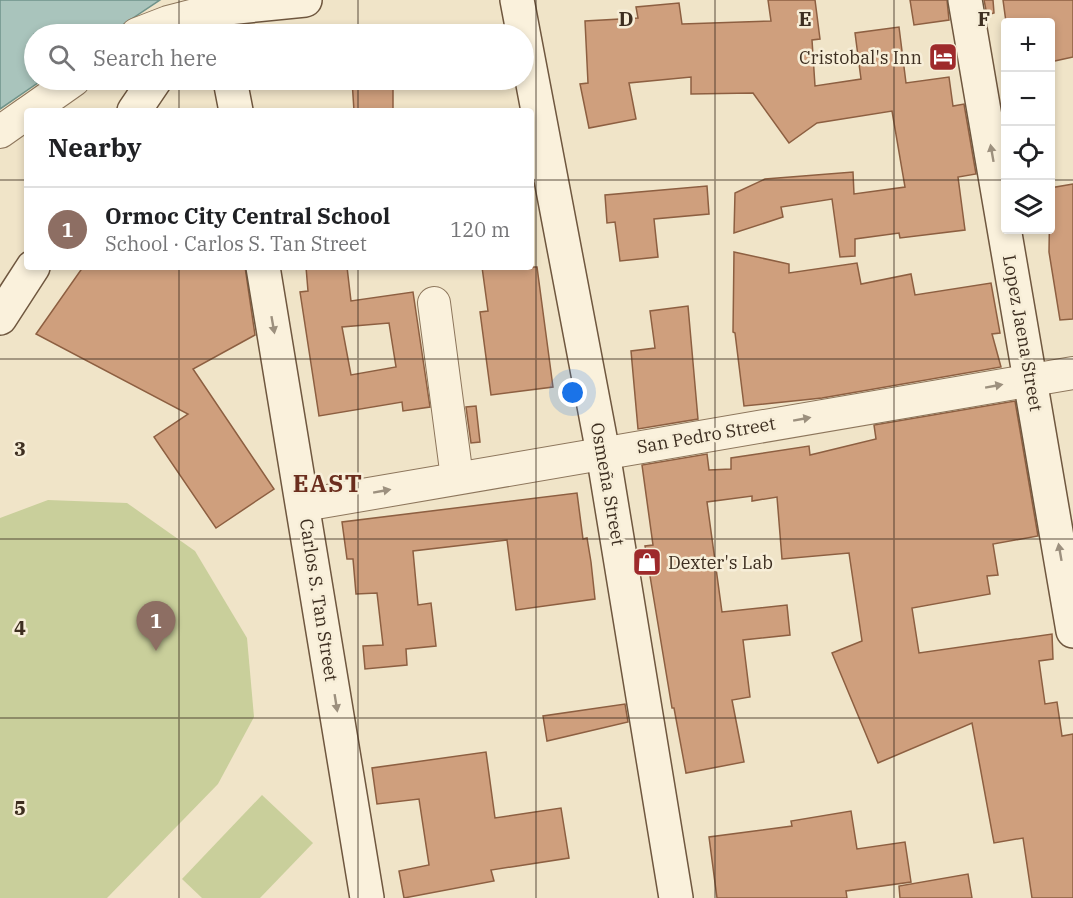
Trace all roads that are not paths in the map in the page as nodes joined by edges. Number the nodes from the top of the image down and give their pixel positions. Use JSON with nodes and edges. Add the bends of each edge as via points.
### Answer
{"nodes":[{"id":1,"x":305,"y":0,"type":"edge"},
{"id":2,"x":517,"y":0,"type":"edge"},
{"id":3,"x":965,"y":0,"type":"edge"},
{"id":4,"x":220,"y":11,"type":"edge"},
{"id":5,"x":163,"y":24,"type":"edge"},
{"id":6,"x":195,"y":24,"type":"edge"},
{"id":7,"x":522,"y":24,"type":"edge"},
{"id":8,"x":60,"y":90,"type":"edge"},
{"id":9,"x":148,"y":90,"type":"edge"},
{"id":10,"x":232,"y":90,"type":"edge"},
{"id":11,"x":534,"y":90,"type":"edge"},
{"id":12,"x":34,"y":108,"type":"edge"},
{"id":13,"x":136,"y":108,"type":"edge"},
{"id":14,"x":235,"y":108,"type":"edge"},
{"id":15,"x":24,"y":115,"type":"edge"},
{"id":16,"x":0,"y":132,"type":"edge"},
{"id":17,"x":31,"y":270,"type":"edge"},
{"id":18,"x":264,"y":270,"type":"edge"},
{"id":19,"x":434,"y":303,"type":"dead end"},
{"id":20,"x":0,"y":318,"type":"edge"},
{"id":21,"x":1073,"y":373,"type":"edge"},
{"id":22,"x":1031,"y":380,"type":"junction"},
{"id":23,"x":603,"y":453,"type":"junction"},
{"id":24,"x":457,"y":478,"type":"junction"},
{"id":25,"x":304,"y":505,"type":"junction"},
{"id":26,"x":1073,"y":631,"type":"edge"},
{"id":27,"x":367,"y":898,"type":"edge"},
{"id":28,"x":676,"y":898,"type":"edge"}],
"edges":[{"from":1,"to":4,"type":"street"},
{"from":2,"to":7,"type":"street","name":"Osmeña Street"},
{"from":22,"to":3,"type":"street","name":"Lopez Jaena Street","one_way":true},
{"from":4,"to":5,"type":"street"},
{"from":4,"to":6,"type":"street"},
{"from":8,"to":12,"type":"street"},
{"from":9,"to":13,"type":"street"},
{"from":10,"to":14,"type":"street"},
{"from":11,"to":23,"type":"street","name":"Osmeña Street"},
{"from":15,"to":16,"type":"street"},
{"from":17,"to":20,"type":"street"},
{"from":18,"to":25,"type":"street","name":"Carlos S. Tan Street","one_way":true},
{"from":19,"to":24,"type":"street"},
{"from":21,"to":22,"type":"street","name":"San Pedro Street"},
{"from":23,"to":22,"type":"street","name":"San Pedro Street","one_way":true},
{"from":26,"to":22,"type":"street","name":"Lopez Jaena Street","one_way":true},
{"from":23,"to":24,"type":"street","name":"San Pedro Street"},
{"from":23,"to":28,"type":"street","name":"Osmeña Street"},
{"from":25,"to":24,"type":"street","name":"San Pedro Street","one_way":true},
{"from":25,"to":27,"type":"street","name":"Carlos S. Tan Street","one_way":true}]}
